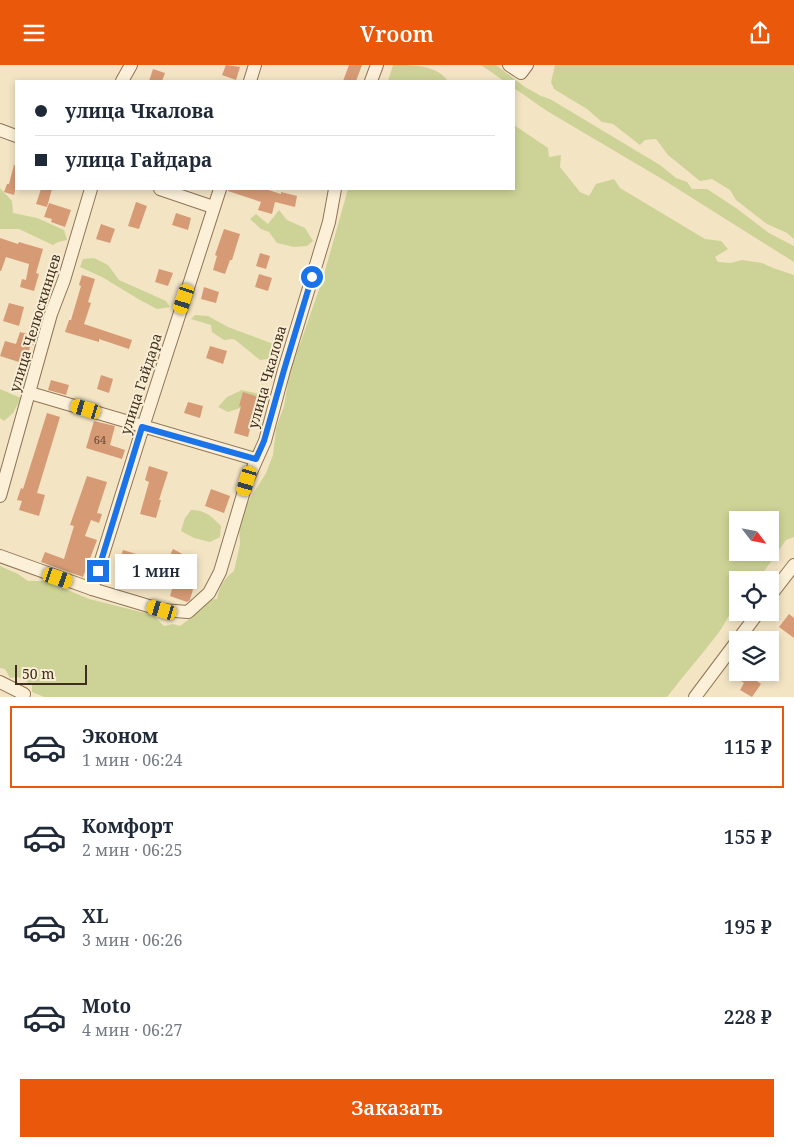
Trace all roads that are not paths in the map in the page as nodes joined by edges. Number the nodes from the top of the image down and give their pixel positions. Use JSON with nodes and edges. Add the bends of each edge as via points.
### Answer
{"nodes":[{"id":1,"x":131,"y":65,"type":"edge"},
{"id":2,"x":255,"y":65,"type":"edge"},
{"id":3,"x":377,"y":65,"type":"edge"},
{"id":4,"x":509,"y":65,"type":"edge"},
{"id":5,"x":524,"y":69,"type":"edge"},
{"id":6,"x":123,"y":80,"type":"edge"},
{"id":7,"x":250,"y":80,"type":"edge"},
{"id":8,"x":371,"y":80,"type":"edge"},
{"id":9,"x":0,"y":130,"type":"edge"},
{"id":10,"x":15,"y":136,"type":"edge"},
{"id":11,"x":91,"y":190,"type":"edge"},
{"id":12,"x":163,"y":190,"type":"edge"},
{"id":13,"x":220,"y":190,"type":"edge"},
{"id":14,"x":335,"y":190,"type":"edge"},
{"id":15,"x":213,"y":207,"type":"junction"},
{"id":16,"x":30,"y":393,"type":"junction"},
{"id":17,"x":142,"y":427,"type":"junction"},
{"id":18,"x":256,"y":459,"type":"junction"},
{"id":19,"x":0,"y":496,"type":"edge"},
{"id":20,"x":0,"y":557,"type":"edge"},
{"id":21,"x":794,"y":565,"type":"edge"},
{"id":22,"x":779,"y":584,"type":"edge"},
{"id":23,"x":92,"y":589,"type":"junction"},
{"id":24,"x":752,"y":621,"type":"edge"},
{"id":25,"x":0,"y":682,"type":"edge"},
{"id":26,"x":24,"y":694,"type":"dead end"},
{"id":27,"x":695,"y":697,"type":"edge"}],
"edges":[{"from":1,"to":6,"type":"street"},
{"from":2,"to":7,"type":"street"},
{"from":3,"to":8,"type":"street"},
{"from":4,"to":5,"type":"street"},
{"from":9,"to":10,"type":"street"},
{"from":11,"to":16,"type":"street","name":"улица Челюскинцев"},
{"from":12,"to":15,"type":"street"},
{"from":13,"to":15,"type":"street","name":"улица Гайдара"},
{"from":14,"to":18,"type":"street","name":"улица Чкалова","via":[[329,222]]},
{"from":15,"to":17,"type":"street","name":"улица Гайдара"},
{"from":16,"to":17,"type":"street"},
{"from":16,"to":19,"type":"street","name":"улица Челюскинцев"},
{"from":17,"to":18,"type":"street"},
{"from":17,"to":23,"type":"street","name":"улица Гайдара"},
{"from":18,"to":23,"type":"street","name":"улица Чкалова","via":[[220,571],[209,593],[188,612],[162,610]]},
{"from":20,"to":23,"type":"street","name":"улица Чкалова"},
{"from":21,"to":22,"type":"street"},
{"from":24,"to":27,"type":"street"},
{"from":25,"to":26,"type":"street"}]}
